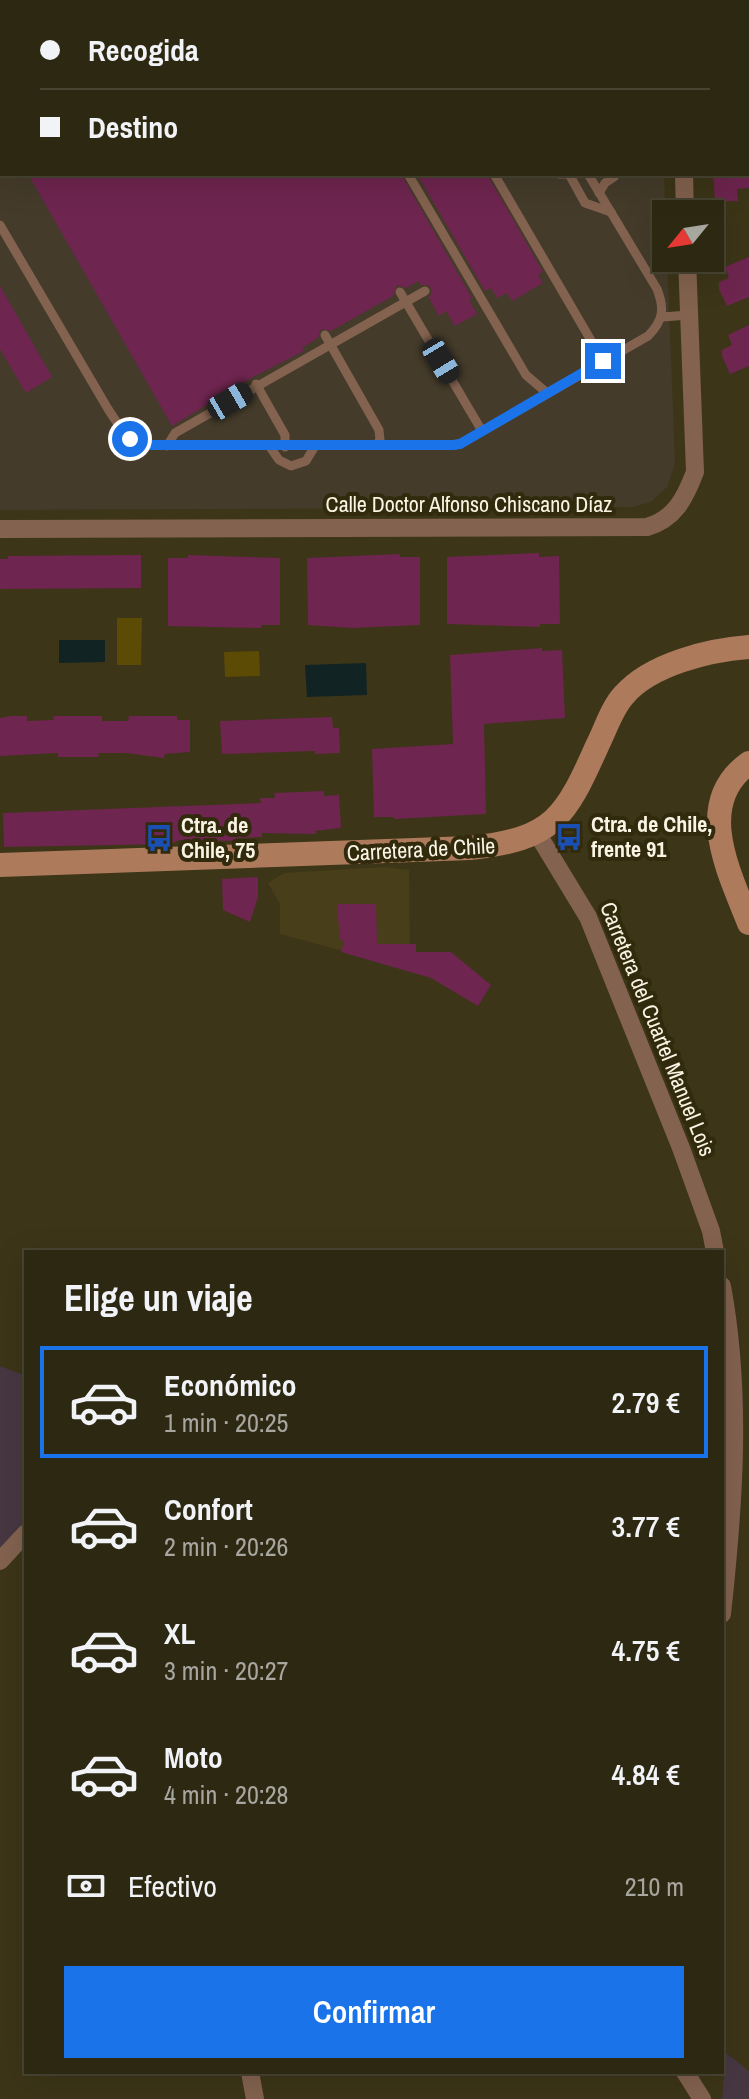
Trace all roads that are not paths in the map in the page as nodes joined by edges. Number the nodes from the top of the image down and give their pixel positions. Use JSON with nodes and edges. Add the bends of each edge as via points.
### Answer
{"nodes":[{"id":1,"x":409,"y":176,"type":"edge"},
{"id":2,"x":495,"y":176,"type":"edge"},
{"id":3,"x":570,"y":176,"type":"edge"},
{"id":4,"x":589,"y":176,"type":"edge"},
{"id":5,"x":684,"y":176,"type":"edge"},
{"id":6,"x":614,"y":177,"type":"dead end"},
{"id":7,"x":599,"y":193,"type":"junction"},
{"id":8,"x":685,"y":200,"type":"edge"},
{"id":9,"x":611,"y":212,"type":"junction"},
{"id":10,"x":0,"y":225,"type":"edge"},
{"id":11,"x":687,"y":272,"type":"edge"},
{"id":12,"x":425,"y":291,"type":"dead end"},
{"id":13,"x":400,"y":292,"type":"dead end"},
{"id":14,"x":689,"y":315,"type":"junction"},
{"id":15,"x":662,"y":317,"type":"junction"},
{"id":16,"x":325,"y":335,"type":"dead end"},
{"id":17,"x":603,"y":361,"type":"junction"},
{"id":18,"x":256,"y":384,"type":"dead end"},
{"id":19,"x":547,"y":393,"type":"junction"},
{"id":20,"x":482,"y":431,"type":"junction"},
{"id":21,"x":376,"y":445,"type":"junction"},
{"id":22,"x":167,"y":446,"type":"junction"},
{"id":23,"x":315,"y":446,"type":"junction"},
{"id":24,"x":270,"y":447,"type":"junction"},
{"id":25,"x":285,"y":447,"type":"junction"},
{"id":26,"x":0,"y":529,"type":"edge"},
{"id":27,"x":749,"y":647,"type":"edge"},
{"id":28,"x":749,"y":763,"type":"edge"},
{"id":29,"x":537,"y":833,"type":"junction"},
{"id":30,"x":0,"y":865,"type":"edge"},
{"id":31,"x":749,"y":923,"type":"edge"},
{"id":32,"x":715,"y":1250,"type":"edge"},
{"id":33,"x":724,"y":1299,"type":"edge"},
{"id":34,"x":24,"y":1535,"type":"edge"},
{"id":35,"x":0,"y":1561,"type":"edge"},
{"id":36,"x":724,"y":1592,"type":"edge"},
{"id":37,"x":250,"y":2074,"type":"edge"},
{"id":38,"x":686,"y":2074,"type":"edge"},
{"id":39,"x":255,"y":2099,"type":"edge"},
{"id":40,"x":702,"y":2099,"type":"edge"}],
"edges":[{"from":1,"to":19,"type":"lane","via":[[526,375]]},
{"from":2,"to":17,"type":"lane"},
{"from":3,"to":9,"type":"lane","via":[[585,203]]},
{"from":4,"to":7,"type":"lane"},
{"from":5,"to":8,"type":"street"},
{"from":6,"to":7,"type":"lane"},
{"from":7,"to":9,"type":"lane"},
{"from":9,"to":15,"type":"lane","via":[[657,289]]},
{"from":10,"to":22,"type":"lane","via":[[125,435],[142,445]]},
{"from":11,"to":14,"type":"street","name":"Calle Doctor Alfonso Chiscano Díaz"},
{"from":12,"to":22,"type":"lane","via":[[175,433]]},
{"from":13,"to":20,"type":"lane"},
{"from":14,"to":15,"type":"lane"},
{"from":14,"to":26,"type":"street","name":"Calle Doctor Alfonso Chiscano Díaz","via":[[695,472],[685,496],[662,523],[615,528]]},
{"from":15,"to":17,"type":"lane","via":[[648,336]]},
{"from":16,"to":21,"type":"lane","via":[[379,430]]},
{"from":17,"to":19,"type":"lane"},
{"from":18,"to":25,"type":"lane","via":[[281,425]]},
{"from":19,"to":20,"type":"lane"},
{"from":20,"to":21,"type":"lane","via":[[453,445]]},
{"from":21,"to":23,"type":"lane"},
{"from":22,"to":24,"type":"lane"},
{"from":23,"to":24,"type":"lane","via":[[306,461],[291,466]]},
{"from":23,"to":25,"type":"lane"},
{"from":24,"to":25,"type":"lane"},
{"from":27,"to":29,"type":"street","name":"Carretera de Chile","via":[[669,666],[626,692],[568,803]]},
{"from":28,"to":31,"type":"street","via":[[728,783],[718,813]]},
{"from":29,"to":30,"type":"street","name":"Carretera de Chile","via":[[508,844],[470,848]]},
{"from":29,"to":32,"type":"street","name":"Carretera del Cuartel Manuel Lois","via":[[588,917],[681,1148]]},
{"from":33,"to":36,"type":"street","via":[[736,1404]]},
{"from":34,"to":35,"type":"street"},
{"from":37,"to":39,"type":"street"},
{"from":38,"to":40,"type":"street"}]}
